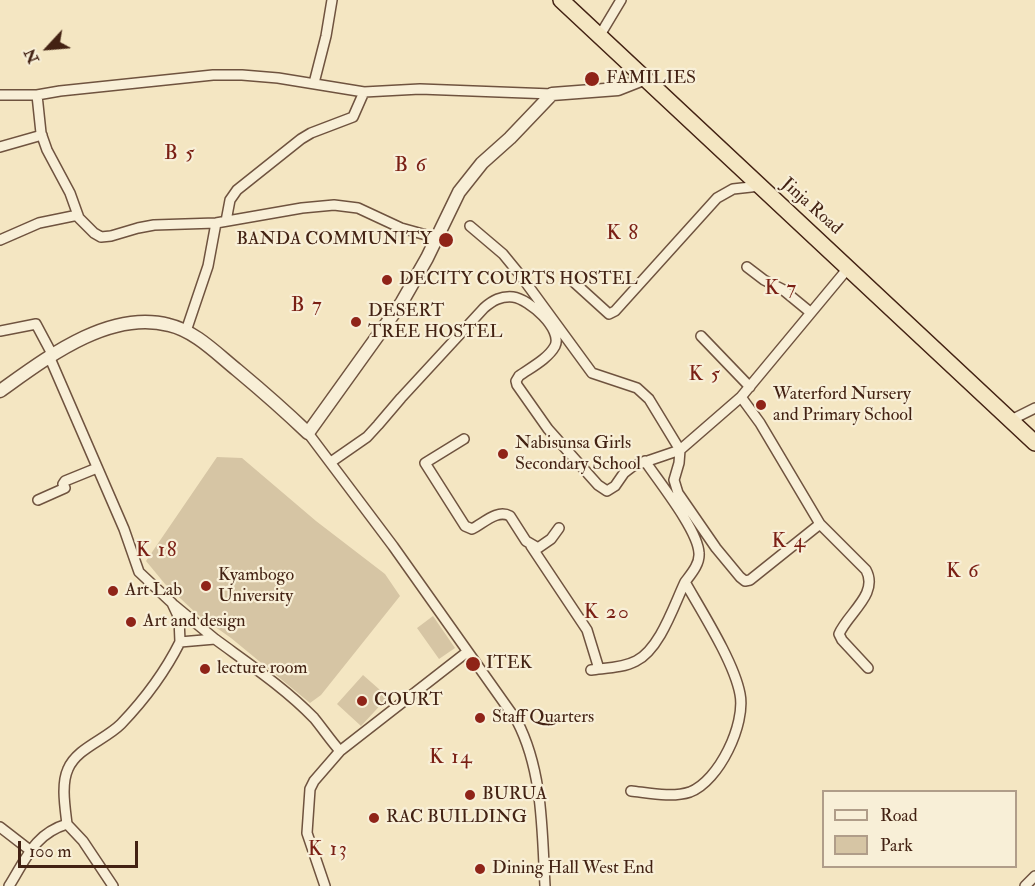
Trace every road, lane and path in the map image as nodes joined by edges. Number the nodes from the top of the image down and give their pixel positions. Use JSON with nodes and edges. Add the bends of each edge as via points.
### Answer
{"nodes":[{"id":1,"x":332,"y":0,"type":"edge"},
{"id":2,"x":561,"y":0,"type":"edge"},
{"id":3,"x":621,"y":0,"type":"edge"},
{"id":4,"x":600,"y":34,"type":"junction"},
{"id":5,"x":646,"y":78,"type":"junction"},
{"id":6,"x":314,"y":83,"type":"junction"},
{"id":7,"x":364,"y":92,"type":"junction"},
{"id":8,"x":552,"y":94,"type":"junction"},
{"id":9,"x":0,"y":95,"type":"edge"},
{"id":10,"x":37,"y":95,"type":"junction"},
{"id":11,"x":42,"y":135,"type":"junction"},
{"id":12,"x":0,"y":147,"type":"edge"},
{"id":13,"x":760,"y":186,"type":"junction"},
{"id":14,"x":78,"y":215,"type":"junction"},
{"id":15,"x":226,"y":221,"type":"junction"},
{"id":16,"x":216,"y":223,"type":"junction"},
{"id":17,"x":470,"y":226,"type":"dead end"},
{"id":18,"x":436,"y":238,"type":"junction"},
{"id":19,"x":0,"y":240,"type":"edge"},
{"id":20,"x":747,"y":267,"type":"dead end"},
{"id":21,"x":849,"y":267,"type":"junction"},
{"id":22,"x":566,"y":275,"type":"dead end"},
{"id":23,"x":810,"y":312,"type":"junction"},
{"id":24,"x":0,"y":331,"type":"edge"},
{"id":25,"x":186,"y":331,"type":"junction"},
{"id":26,"x":701,"y":336,"type":"dead end"},
{"id":27,"x":51,"y":355,"type":"junction"},
{"id":28,"x":750,"y":387,"type":"junction"},
{"id":29,"x":0,"y":392,"type":"edge"},
{"id":30,"x":741,"y":397,"type":"junction"},
{"id":31,"x":1035,"y":408,"type":"edge"},
{"id":32,"x":1011,"y":420,"type":"junction"},
{"id":33,"x":308,"y":433,"type":"junction"},
{"id":34,"x":464,"y":439,"type":"dead end"},
{"id":35,"x":1035,"y":443,"type":"edge"},
{"id":36,"x":680,"y":450,"type":"junction"},
{"id":37,"x":645,"y":461,"type":"junction"},
{"id":38,"x":331,"y":462,"type":"junction"},
{"id":39,"x":97,"y":468,"type":"junction"},
{"id":40,"x":38,"y":500,"type":"dead end"},
{"id":41,"x":820,"y":524,"type":"junction"},
{"id":42,"x":559,"y":528,"type":"dead end"},
{"id":43,"x":531,"y":546,"type":"junction"},
{"id":44,"x":685,"y":582,"type":"junction"},
{"id":45,"x":172,"y":603,"type":"junction"},
{"id":46,"x":215,"y":639,"type":"junction"},
{"id":47,"x":180,"y":642,"type":"junction"},
{"id":48,"x":467,"y":652,"type":"junction"},
{"id":49,"x":868,"y":668,"type":"dead end"},
{"id":50,"x":340,"y":751,"type":"junction"},
{"id":51,"x":631,"y":791,"type":"dead end"},
{"id":52,"x":67,"y":824,"type":"junction"},
{"id":53,"x":0,"y":827,"type":"edge"},
{"id":54,"x":31,"y":851,"type":"junction"},
{"id":55,"x":1035,"y":876,"type":"edge"},
{"id":56,"x":9,"y":886,"type":"edge"},
{"id":57,"x":113,"y":886,"type":"edge"},
{"id":58,"x":325,"y":886,"type":"edge"},
{"id":59,"x":545,"y":886,"type":"edge"},
{"id":60,"x":1024,"y":886,"type":"edge"}],
"edges":[{"from":1,"to":6,"type":"street"},
{"from":2,"to":4,"type":"highway","name":"Jinja Road"},
{"from":3,"to":4,"type":"street"},
{"from":4,"to":5,"type":"highway","name":"Jinja Road"},
{"from":5,"to":8,"type":"street","via":[[618,89]]},
{"from":5,"to":13,"type":"highway","name":"Jinja Road"},
{"from":6,"to":7,"type":"street"},
{"from":6,"to":10,"type":"street","via":[[213,75]]},
{"from":7,"to":8,"type":"street","via":[[420,89]]},
{"from":7,"to":15,"type":"street","via":[[353,117],[310,133],[237,190],[230,200]]},
{"from":8,"to":18,"type":"street","via":[[471,176]]},
{"from":9,"to":10,"type":"street"},
{"from":10,"to":11,"type":"street"},
{"from":11,"to":12,"type":"street"},
{"from":11,"to":14,"type":"street"},
{"from":13,"to":21,"type":"highway","name":"Jinja Road"},
{"from":13,"to":22,"type":"street","via":[[733,189],[717,198],[609,314]]},
{"from":14,"to":16,"type":"street","via":[[94,233],[105,237],[144,226]]},
{"from":14,"to":19,"type":"street","via":[[39,223]]},
{"from":15,"to":16,"type":"street"},
{"from":15,"to":18,"type":"street","via":[[313,206],[344,206]]},
{"from":16,"to":25,"type":"street","via":[[208,266]]},
{"from":17,"to":36,"type":"street","via":[[503,254],[592,373],[640,389]]},
{"from":18,"to":33,"type":"street","via":[[402,302]]},
{"from":20,"to":23,"type":"street"},
{"from":21,"to":23,"type":"street"},
{"from":21,"to":32,"type":"highway","name":"Jinja Road"},
{"from":23,"to":28,"type":"street"},
{"from":24,"to":27,"type":"street","via":[[36,324]]},
{"from":25,"to":27,"type":"street","via":[[160,323],[134,323],[95,334]]},
{"from":25,"to":33,"type":"street"},
{"from":26,"to":28,"type":"street"},
{"from":27,"to":29,"type":"street"},
{"from":27,"to":39,"type":"street"},
{"from":28,"to":30,"type":"street"},
{"from":30,"to":36,"type":"street"},
{"from":30,"to":41,"type":"street"},
{"from":31,"to":32,"type":"street"},
{"from":32,"to":35,"type":"highway","name":"Jinja Road"},
{"from":33,"to":38,"type":"street"},
{"from":34,"to":43,"type":"street","via":[[425,463],[441,490],[465,526],[472,529],[506,513]]},
{"from":36,"to":37,"type":"street"},
{"from":36,"to":41,"type":"street","via":[[674,480],[678,493],[716,548],[745,581]]},
{"from":37,"to":38,"type":"street","via":[[628,469],[615,486],[605,491],[548,429],[516,381],[555,346],[556,332],[528,303],[507,297],[484,308],[378,425]]},
{"from":37,"to":44,"type":"street","via":[[697,543],[698,561]]},
{"from":38,"to":48,"type":"street"},
{"from":39,"to":40,"type":"street","via":[[65,481],[65,488]]},
{"from":39,"to":45,"type":"street","via":[[139,572]]},
{"from":41,"to":49,"type":"street","via":[[869,575],[870,587],[839,634]]},
{"from":42,"to":43,"type":"street","via":[[542,547]]},
{"from":43,"to":44,"type":"street","via":[[586,630],[595,669],[631,663],[649,650]]},
{"from":44,"to":51,"type":"street","via":[[737,684],[741,704],[738,723],[723,760],[703,786],[677,794]]},
{"from":45,"to":46,"type":"street"},
{"from":45,"to":47,"type":"street","via":[[179,618]]},
{"from":46,"to":47,"type":"street"},
{"from":46,"to":50,"type":"street","via":[[292,699]]},
{"from":47,"to":52,"type":"street","via":[[160,676],[122,723],[81,753],[69,768]]},
{"from":48,"to":50,"type":"street"},
{"from":48,"to":59,"type":"street","via":[[524,734],[539,798]]},
{"from":50,"to":58,"type":"street","via":[[310,789],[307,833]]},
{"from":52,"to":54,"type":"street","via":[[52,828]]},
{"from":52,"to":57,"type":"street"},
{"from":53,"to":54,"type":"street"},
{"from":54,"to":56,"type":"street"},
{"from":55,"to":60,"type":"street"}]}
